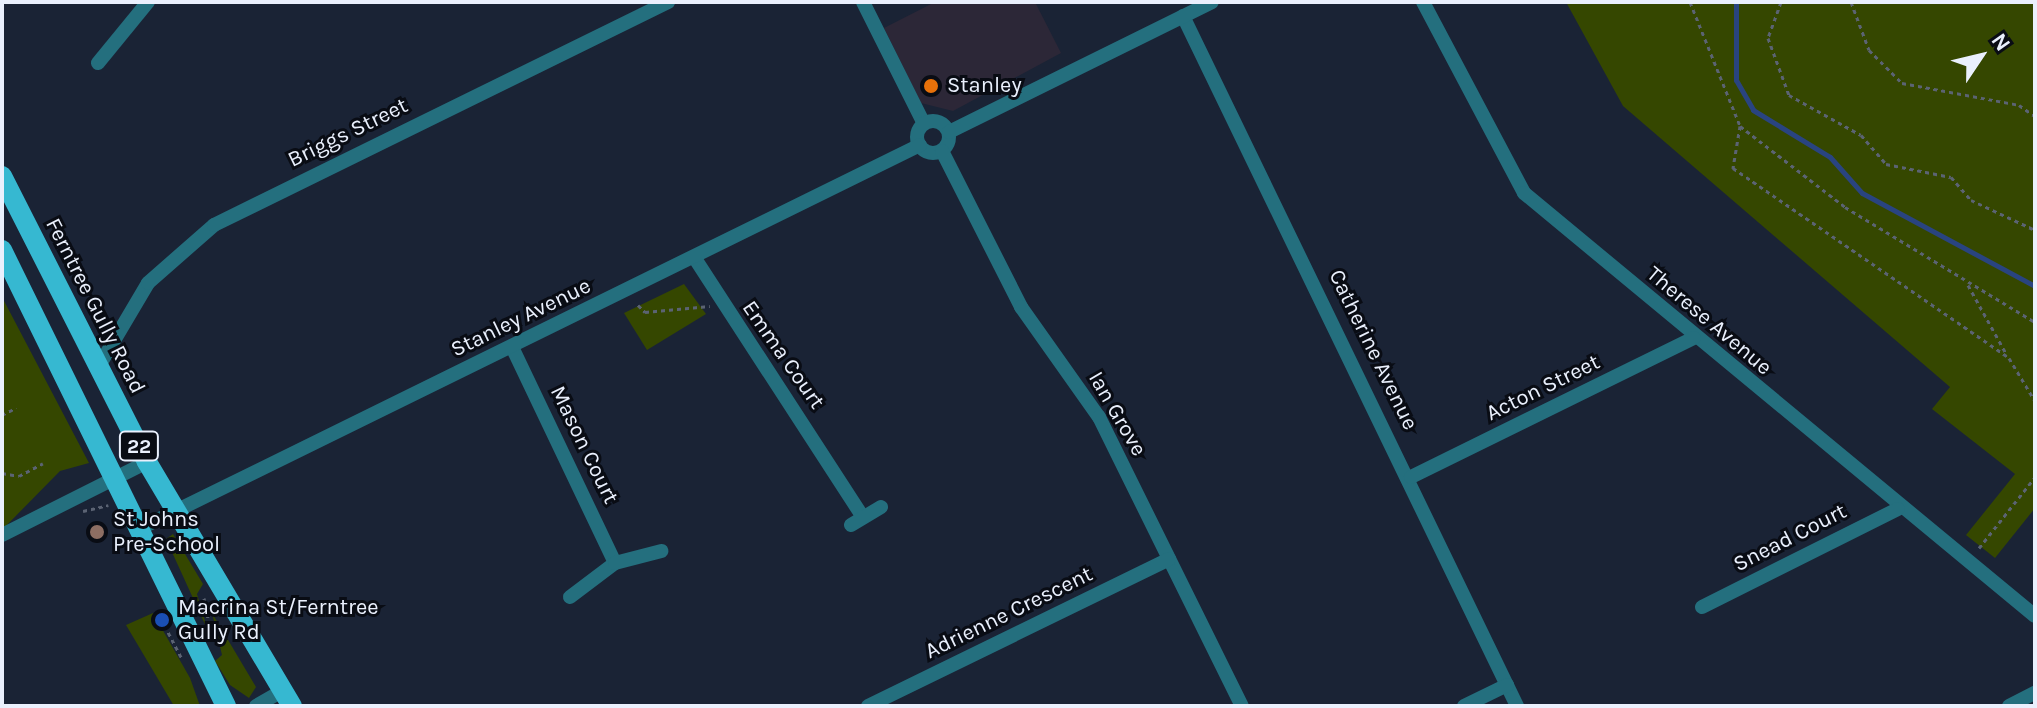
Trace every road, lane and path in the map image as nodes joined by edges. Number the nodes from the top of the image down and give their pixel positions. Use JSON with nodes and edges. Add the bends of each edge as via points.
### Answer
{"nodes":[{"id":1,"x":148,"y":2,"type":"edge"},
{"id":2,"x":668,"y":2,"type":"edge"},
{"id":3,"x":863,"y":2,"type":"edge"},
{"id":4,"x":1212,"y":2,"type":"edge"},
{"id":5,"x":1423,"y":2,"type":"edge"},
{"id":6,"x":1690,"y":2,"type":"edge"},
{"id":7,"x":1781,"y":2,"type":"edge"},
{"id":8,"x":1851,"y":2,"type":"edge"},
{"id":9,"x":1183,"y":16,"type":"junction"},
{"id":10,"x":98,"y":63,"type":"dead end"},
{"id":11,"x":2035,"y":116,"type":"edge"},
{"id":12,"x":924,"y":124,"type":"junction"},
{"id":13,"x":1740,"y":126,"type":"junction"},
{"id":14,"x":949,"y":132,"type":"junction"},
{"id":15,"x":920,"y":145,"type":"junction"},
{"id":16,"x":942,"y":151,"type":"junction"},
{"id":17,"x":2,"y":176,"type":"edge"},
{"id":18,"x":2035,"y":230,"type":"edge"},
{"id":19,"x":2,"y":250,"type":"edge"},
{"id":20,"x":694,"y":257,"type":"junction"},
{"id":21,"x":1967,"y":282,"type":"junction"},
{"id":22,"x":638,"y":305,"type":"dead end"},
{"id":23,"x":707,"y":308,"type":"dead end"},
{"id":24,"x":2035,"y":322,"type":"edge"},
{"id":25,"x":1694,"y":338,"type":"junction"},
{"id":26,"x":512,"y":347,"type":"junction"},
{"id":27,"x":2009,"y":358,"type":"junction"},
{"id":28,"x":99,"y":366,"type":"junction"},
{"id":29,"x":2035,"y":401,"type":"edge"},
{"id":30,"x":16,"y":408,"type":"dead end"},
{"id":31,"x":2,"y":415,"type":"edge"},
{"id":32,"x":147,"y":462,"type":"junction"},
{"id":33,"x":43,"y":463,"type":"dead end"},
{"id":34,"x":2,"y":473,"type":"edge"},
{"id":35,"x":117,"y":476,"type":"junction"},
{"id":36,"x":1411,"y":477,"type":"junction"},
{"id":37,"x":2035,"y":477,"type":"edge"},
{"id":38,"x":75,"y":497,"type":"junction"},
{"id":39,"x":881,"y":507,"type":"dead end"},
{"id":40,"x":1898,"y":509,"type":"junction"},
{"id":41,"x":174,"y":511,"type":"junction"},
{"id":42,"x":116,"y":518,"type":"dead end"},
{"id":43,"x":141,"y":528,"type":"junction"},
{"id":44,"x":2,"y":535,"type":"edge"},
{"id":45,"x":661,"y":551,"type":"dead end"},
{"id":46,"x":1169,"y":559,"type":"junction"},
{"id":47,"x":615,"y":563,"type":"junction"},
{"id":48,"x":1966,"y":563,"type":"junction"},
{"id":49,"x":570,"y":597,"type":"dead end"},
{"id":50,"x":204,"y":598,"type":"dead end"},
{"id":51,"x":158,"y":603,"type":"dead end"},
{"id":52,"x":1702,"y":607,"type":"dead end"},
{"id":53,"x":2035,"y":616,"type":"edge"},
{"id":54,"x":213,"y":644,"type":"dead end"},
{"id":55,"x":184,"y":661,"type":"dead end"},
{"id":56,"x":1507,"y":685,"type":"junction"},
{"id":57,"x":2035,"y":693,"type":"edge"},
{"id":58,"x":288,"y":698,"type":"edge"},
{"id":59,"x":226,"y":706,"type":"edge"},
{"id":60,"x":256,"y":706,"type":"edge"},
{"id":61,"x":868,"y":706,"type":"edge"},
{"id":62,"x":1242,"y":706,"type":"edge"},
{"id":63,"x":1464,"y":706,"type":"edge"},
{"id":64,"x":1517,"y":706,"type":"edge"},
{"id":65,"x":2009,"y":706,"type":"edge"}],
"edges":[{"from":1,"to":10,"type":"street"},
{"from":2,"to":28,"type":"street","name":"Briggs Street","via":[[214,225],[148,283]]},
{"from":3,"to":12,"type":"street"},
{"from":4,"to":9,"type":"street"},
{"from":5,"to":25,"type":"street","name":"Therese Avenue","via":[[1516,182]]},
{"from":6,"to":13,"type":"path"},
{"from":7,"to":18,"type":"path","via":[[1768,38],[1773,68],[1789,95],[1861,135],[1886,164],[1951,177],[1971,200]]},
{"from":8,"to":11,"type":"path","via":[[1869,50],[1902,83],[2019,105]]},
{"from":9,"to":14,"type":"street"},
{"from":9,"to":36,"type":"street","name":"Catherine Avenue"},
{"from":12,"to":14,"type":"street","via":[[940,122]]},
{"from":12,"to":15,"type":"street"},
{"from":13,"to":21,"type":"path","via":[[1845,207]]},
{"from":13,"to":27,"type":"path","via":[[1733,168]]},
{"from":14,"to":16,"type":"street"},
{"from":15,"to":16,"type":"street"},
{"from":15,"to":20,"type":"street","name":"Stanley Avenue"},
{"from":16,"to":46,"type":"street","name":"Ian Grove","via":[[1021,307],[1099,417]]},
{"from":17,"to":28,"type":"main road","name":"Ferntree Gully Road","number":"22"},
{"from":19,"to":35,"type":"main road","number":"22"},
{"from":20,"to":26,"type":"street","name":"Stanley Avenue"},
{"from":20,"to":39,"type":"street","name":"Emma Court","via":[[857,521]]},
{"from":21,"to":24,"type":"path"},
{"from":21,"to":27,"type":"path"},
{"from":22,"to":23,"type":"path","via":[[645,312]]},
{"from":25,"to":36,"type":"street","name":"Acton Street"},
{"from":25,"to":40,"type":"street","name":"Therese Avenue"},
{"from":26,"to":41,"type":"street","name":"Stanley Avenue"},
{"from":26,"to":47,"type":"street","name":"Mason Court"},
{"from":27,"to":29,"type":"path"},
{"from":28,"to":32,"type":"main road","name":"Ferntree Gully Road","number":"22"},
{"from":30,"to":31,"type":"path"},
{"from":32,"to":35,"type":"street"},
{"from":32,"to":41,"type":"main road","name":"Ferntree Gully Road","number":"22"},
{"from":33,"to":34,"type":"path","via":[[19,476]]},
{"from":35,"to":38,"type":"street"},
{"from":35,"to":43,"type":"main road","number":"22"},
{"from":36,"to":56,"type":"street","name":"Catherine Avenue"},
{"from":37,"to":48,"type":"path"},
{"from":38,"to":42,"type":"path","via":[[85,514],[109,504]]},
{"from":38,"to":44,"type":"street"},
{"from":40,"to":48,"type":"street","name":"Therese Avenue"},
{"from":40,"to":52,"type":"street","name":"Snead Court"},
{"from":41,"to":43,"type":"street","name":"Stanley Avenue"},
{"from":41,"to":58,"type":"main road","name":"Ferntree Gully Road","number":"22"},
{"from":43,"to":59,"type":"main road","number":"22"},
{"from":45,"to":47,"type":"street"},
{"from":46,"to":61,"type":"street","name":"Adrienne Crescent"},
{"from":46,"to":62,"type":"street","name":"Ian Grove"},
{"from":47,"to":49,"type":"street"},
{"from":48,"to":53,"type":"street","name":"Therese Avenue"},
{"from":50,"to":54,"type":"path"},
{"from":51,"to":55,"type":"path","via":[[157,618]]},
{"from":56,"to":63,"type":"street"},
{"from":56,"to":64,"type":"street","name":"Catherine Avenue"},
{"from":57,"to":65,"type":"street"},
{"from":58,"to":60,"type":"street"}]}
